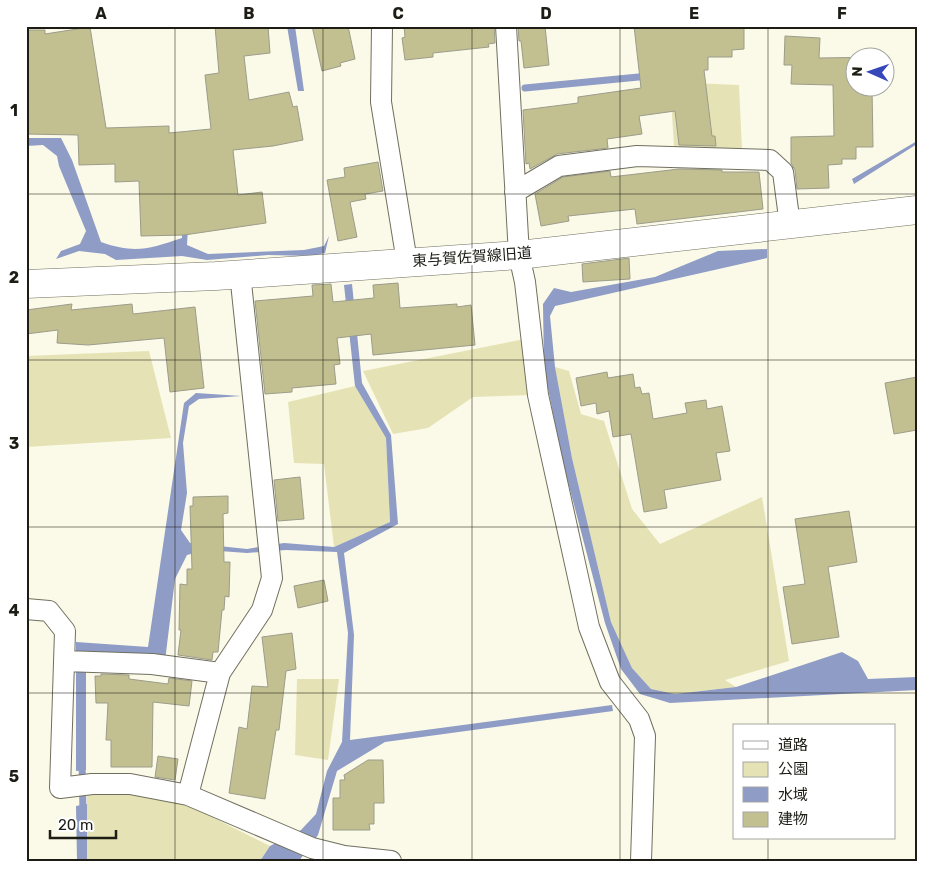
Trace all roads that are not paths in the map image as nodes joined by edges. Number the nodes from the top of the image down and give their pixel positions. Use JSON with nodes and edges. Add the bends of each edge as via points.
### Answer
{"nodes":[{"id":1,"x":382,"y":26,"type":"edge"},
{"id":2,"x":506,"y":26,"type":"edge"},
{"id":3,"x":515,"y":192,"type":"junction"},
{"id":4,"x":917,"y":210,"type":"edge"},
{"id":5,"x":790,"y":225,"type":"junction"},
{"id":6,"x":519,"y":255,"type":"junction"},
{"id":7,"x":407,"y":262,"type":"junction"},
{"id":8,"x":240,"y":274,"type":"junction"},
{"id":9,"x":26,"y":284,"type":"edge"},
{"id":10,"x":26,"y":609,"type":"edge"},
{"id":11,"x":75,"y":661,"type":"junction"},
{"id":12,"x":220,"y":673,"type":"junction"},
{"id":13,"x":188,"y":795,"type":"junction"},
{"id":14,"x":391,"y":861,"type":"edge"},
{"id":15,"x":641,"y":861,"type":"edge"}],
"edges":[{"from":1,"to":7,"type":"street","via":[[381,102]]},
{"from":2,"to":3,"type":"street"},
{"from":3,"to":5,"type":"street","via":[[559,166],[638,156],[770,160],[783,172]]},
{"from":3,"to":6,"type":"street"},
{"from":4,"to":5,"type":"main road","name":"東与賀佐賀線旧道"},
{"from":5,"to":6,"type":"main road","name":"東与賀佐賀線旧道"},
{"from":6,"to":7,"type":"main road","name":"東与賀佐賀線旧道"},
{"from":6,"to":15,"type":"street","via":[[538,395],[589,627],[610,682],[639,719],[645,736]]},
{"from":7,"to":8,"type":"main road","name":"東与賀佐賀線旧道"},
{"from":8,"to":9,"type":"main road","name":"東与賀佐賀線旧道"},
{"from":8,"to":12,"type":"street","via":[[272,578],[262,610]]},
{"from":10,"to":11,"type":"street","via":[[49,612],[64,631]]},
{"from":11,"to":12,"type":"street","via":[[152,664]]},
{"from":11,"to":13,"type":"street","via":[[60,788],[130,784]]},
{"from":12,"to":13,"type":"street"},
{"from":13,"to":14,"type":"street","via":[[312,848],[344,856]]}]}
